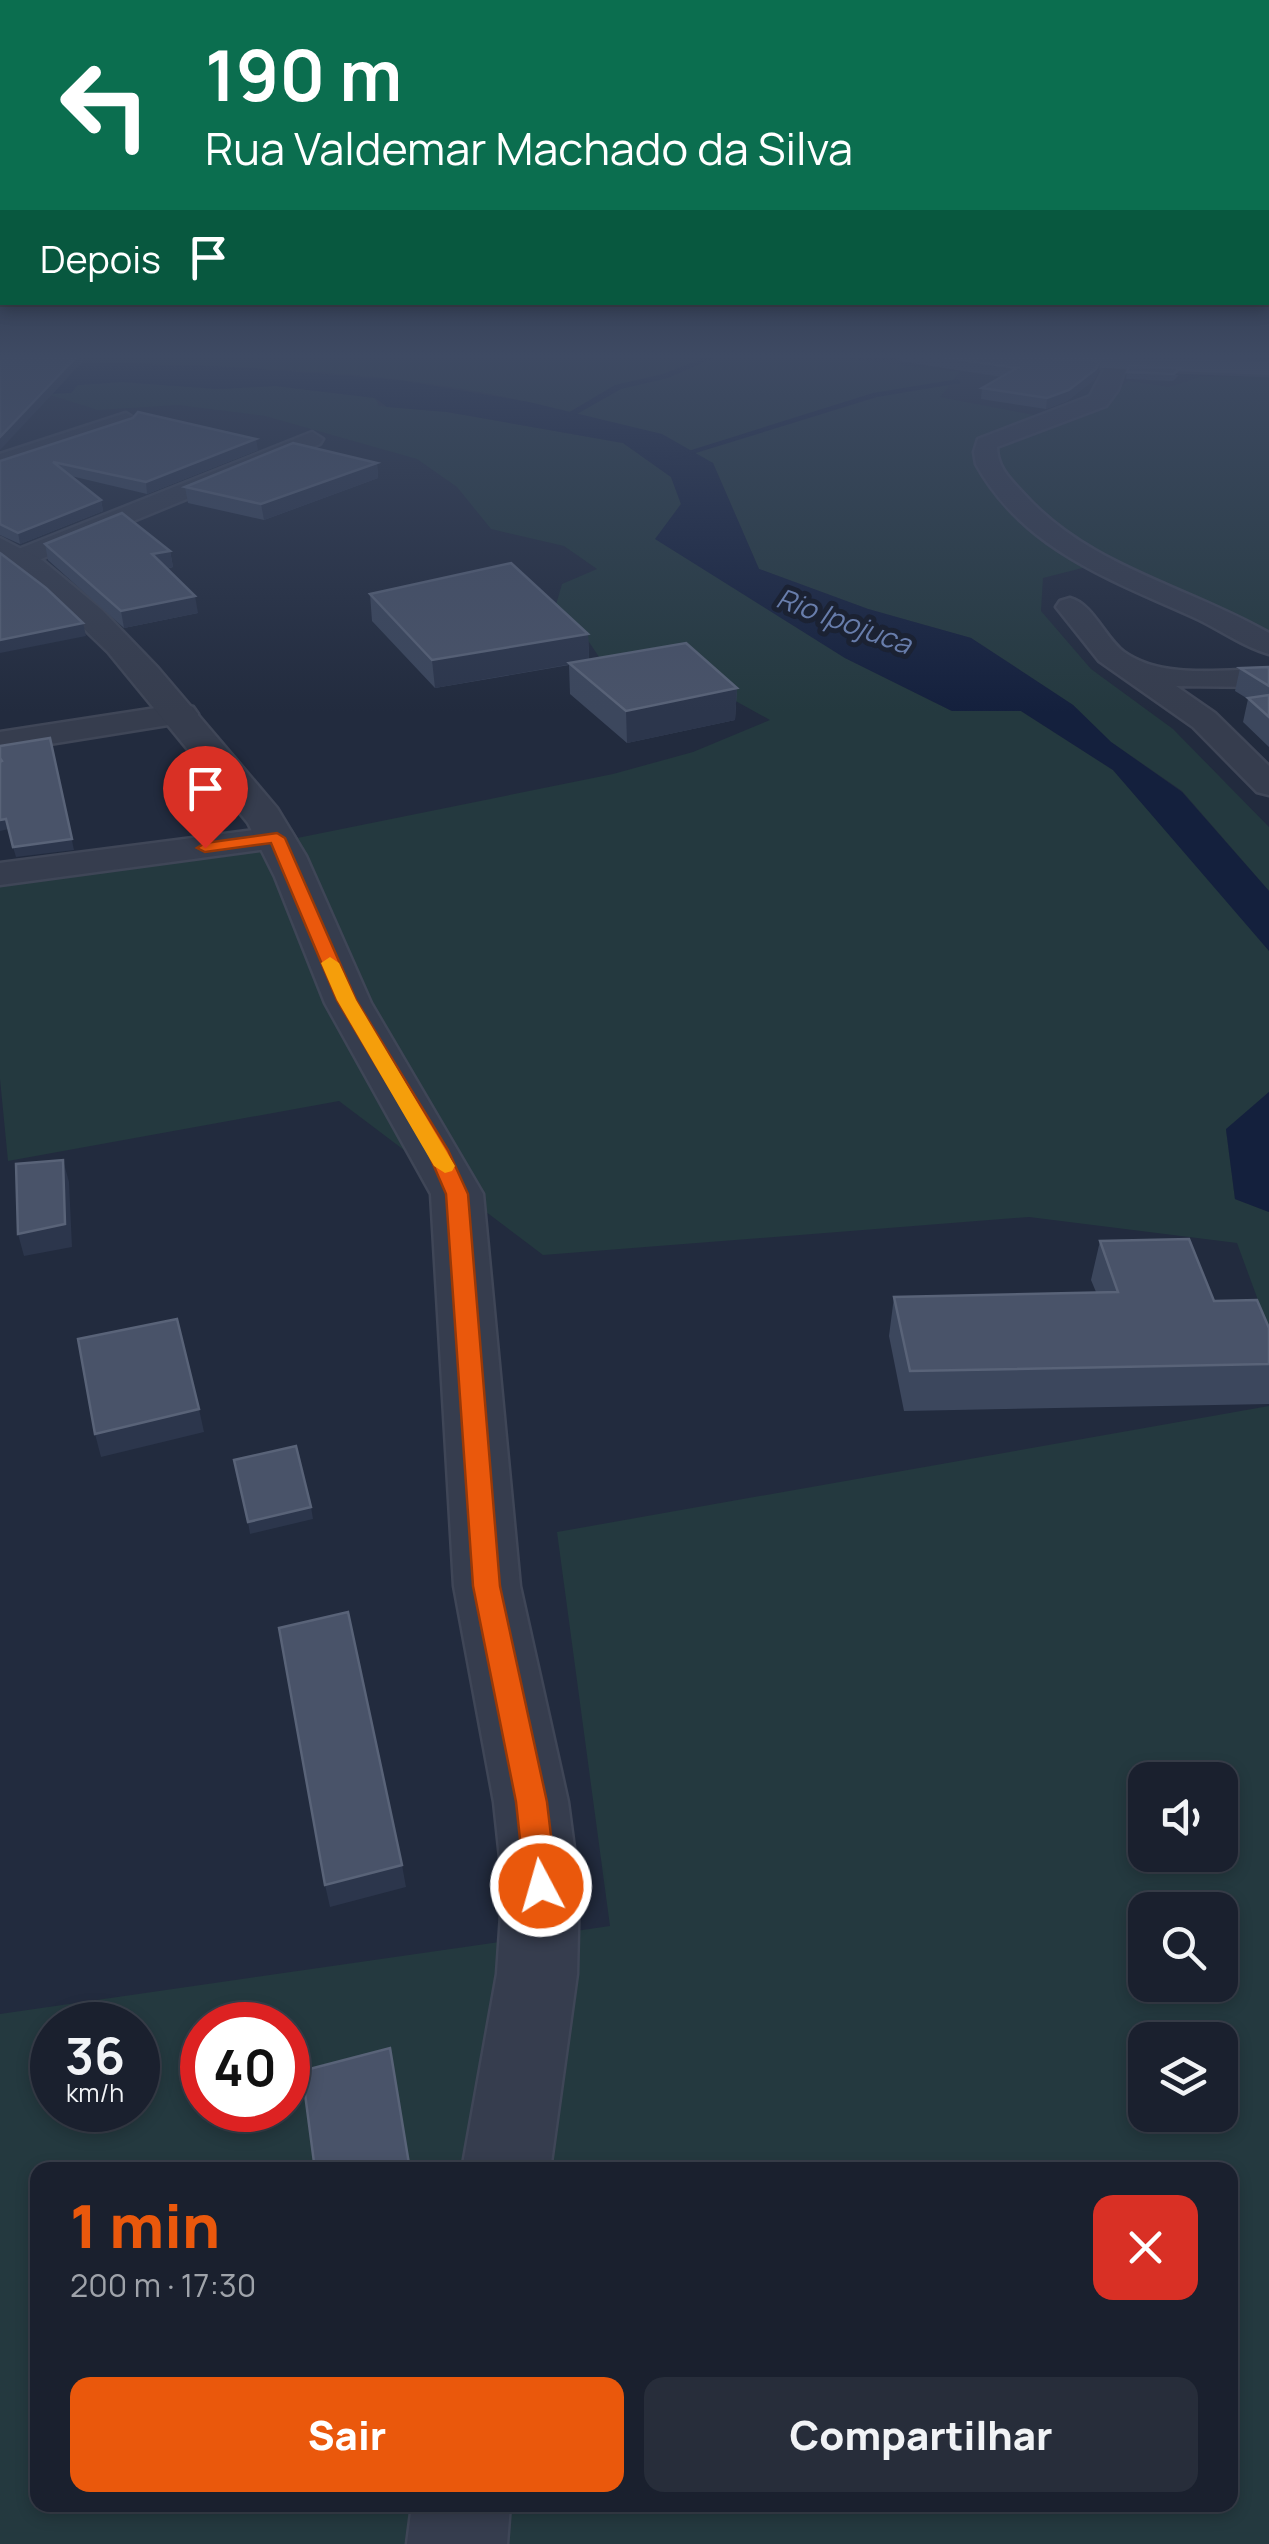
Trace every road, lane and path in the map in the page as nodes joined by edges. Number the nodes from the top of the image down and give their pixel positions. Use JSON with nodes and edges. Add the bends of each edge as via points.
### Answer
{"nodes":[{"id":1,"x":217,"y":475,"type":"edge"},
{"id":2,"x":993,"y":475,"type":"edge"},
{"id":3,"x":10,"y":552,"type":"edge"},
{"id":4,"x":1070,"y":607,"type":"dead end"},
{"id":5,"x":1269,"y":646,"type":"edge"},
{"id":6,"x":1130,"y":670,"type":"junction"},
{"id":7,"x":1269,"y":678,"type":"edge"},
{"id":8,"x":182,"y":714,"type":"junction"},
{"id":9,"x":0,"y":742,"type":"edge"},
{"id":10,"x":1269,"y":784,"type":"edge"},
{"id":11,"x":277,"y":838,"type":"junction"},
{"id":12,"x":0,"y":874,"type":"edge"},
{"id":13,"x":507,"y":2162,"type":"edge"},
{"id":14,"x":460,"y":2512,"type":"edge"},
{"id":15,"x":457,"y":2544,"type":"edge"}],
"edges":[{"from":1,"to":3,"type":"street"},
{"from":2,"to":5,"type":"street","via":[[1057,544],[1240,626]]},
{"from":3,"to":8,"type":"street","via":[[84,610]]},
{"from":4,"to":6,"type":"street"},
{"from":6,"to":7,"type":"street"},
{"from":6,"to":10,"type":"street","via":[[1204,720]]},
{"from":8,"to":9,"type":"street"},
{"from":8,"to":11,"type":"street"},
{"from":11,"to":12,"type":"street"},
{"from":11,"to":13,"type":"street","via":[[346,1000],[438,1150],[457,1194],[486,1586],[532,1802],[541,1886],[537,1974]]},
{"from":14,"to":15,"type":"street"}]}
